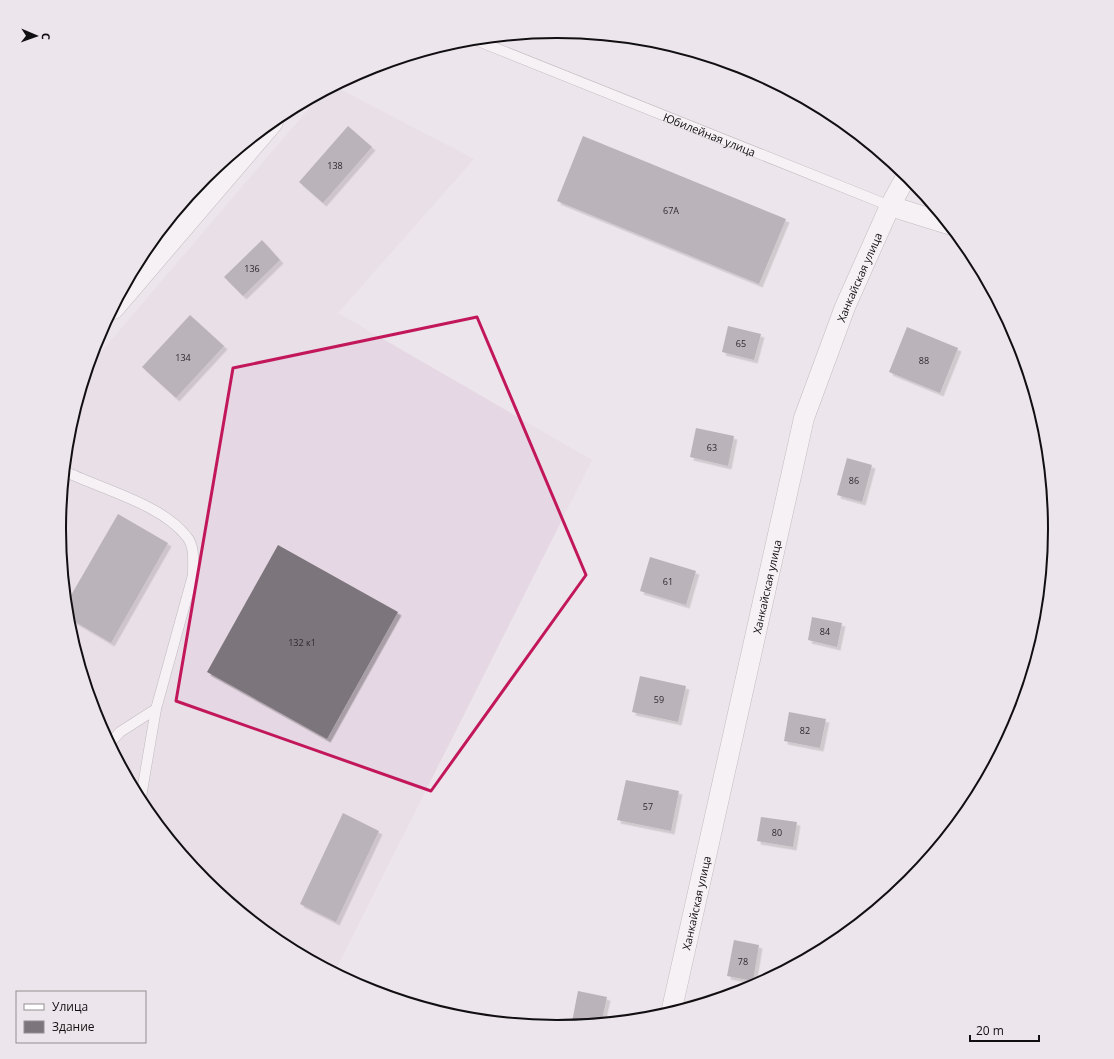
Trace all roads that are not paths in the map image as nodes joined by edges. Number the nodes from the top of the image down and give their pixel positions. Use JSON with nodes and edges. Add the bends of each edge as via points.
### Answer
{"nodes":[{"id":1,"x":484,"y":43,"type":"edge"},
{"id":2,"x":254,"y":144,"type":"edge"},
{"id":3,"x":904,"y":181,"type":"edge"},
{"id":4,"x":890,"y":206,"type":"junction"},
{"id":5,"x":940,"y":222,"type":"edge"},
{"id":6,"x":127,"y":292,"type":"edge"},
{"id":7,"x":69,"y":473,"type":"edge"},
{"id":8,"x":156,"y":709,"type":"junction"},
{"id":9,"x":113,"y":740,"type":"edge"},
{"id":10,"x":142,"y":793,"type":"edge"},
{"id":11,"x":672,"y":1007,"type":"edge"}],
"edges":[{"from":1,"to":4,"type":"lane","name":"Юбилейная улица"},
{"from":2,"to":6,"type":"street"},
{"from":3,"to":4,"type":"street","name":"Ханкайская улица"},
{"from":4,"to":5,"type":"street","name":"Юбилейная улица"},
{"from":4,"to":11,"type":"street","name":"Ханкайская улица","via":[[845,307],[804,418]]},
{"from":7,"to":8,"type":"lane","via":[[166,517],[188,538],[193,556],[193,575]]},
{"from":8,"to":9,"type":"lane","via":[[120,732]]},
{"from":8,"to":10,"type":"lane"}]}
